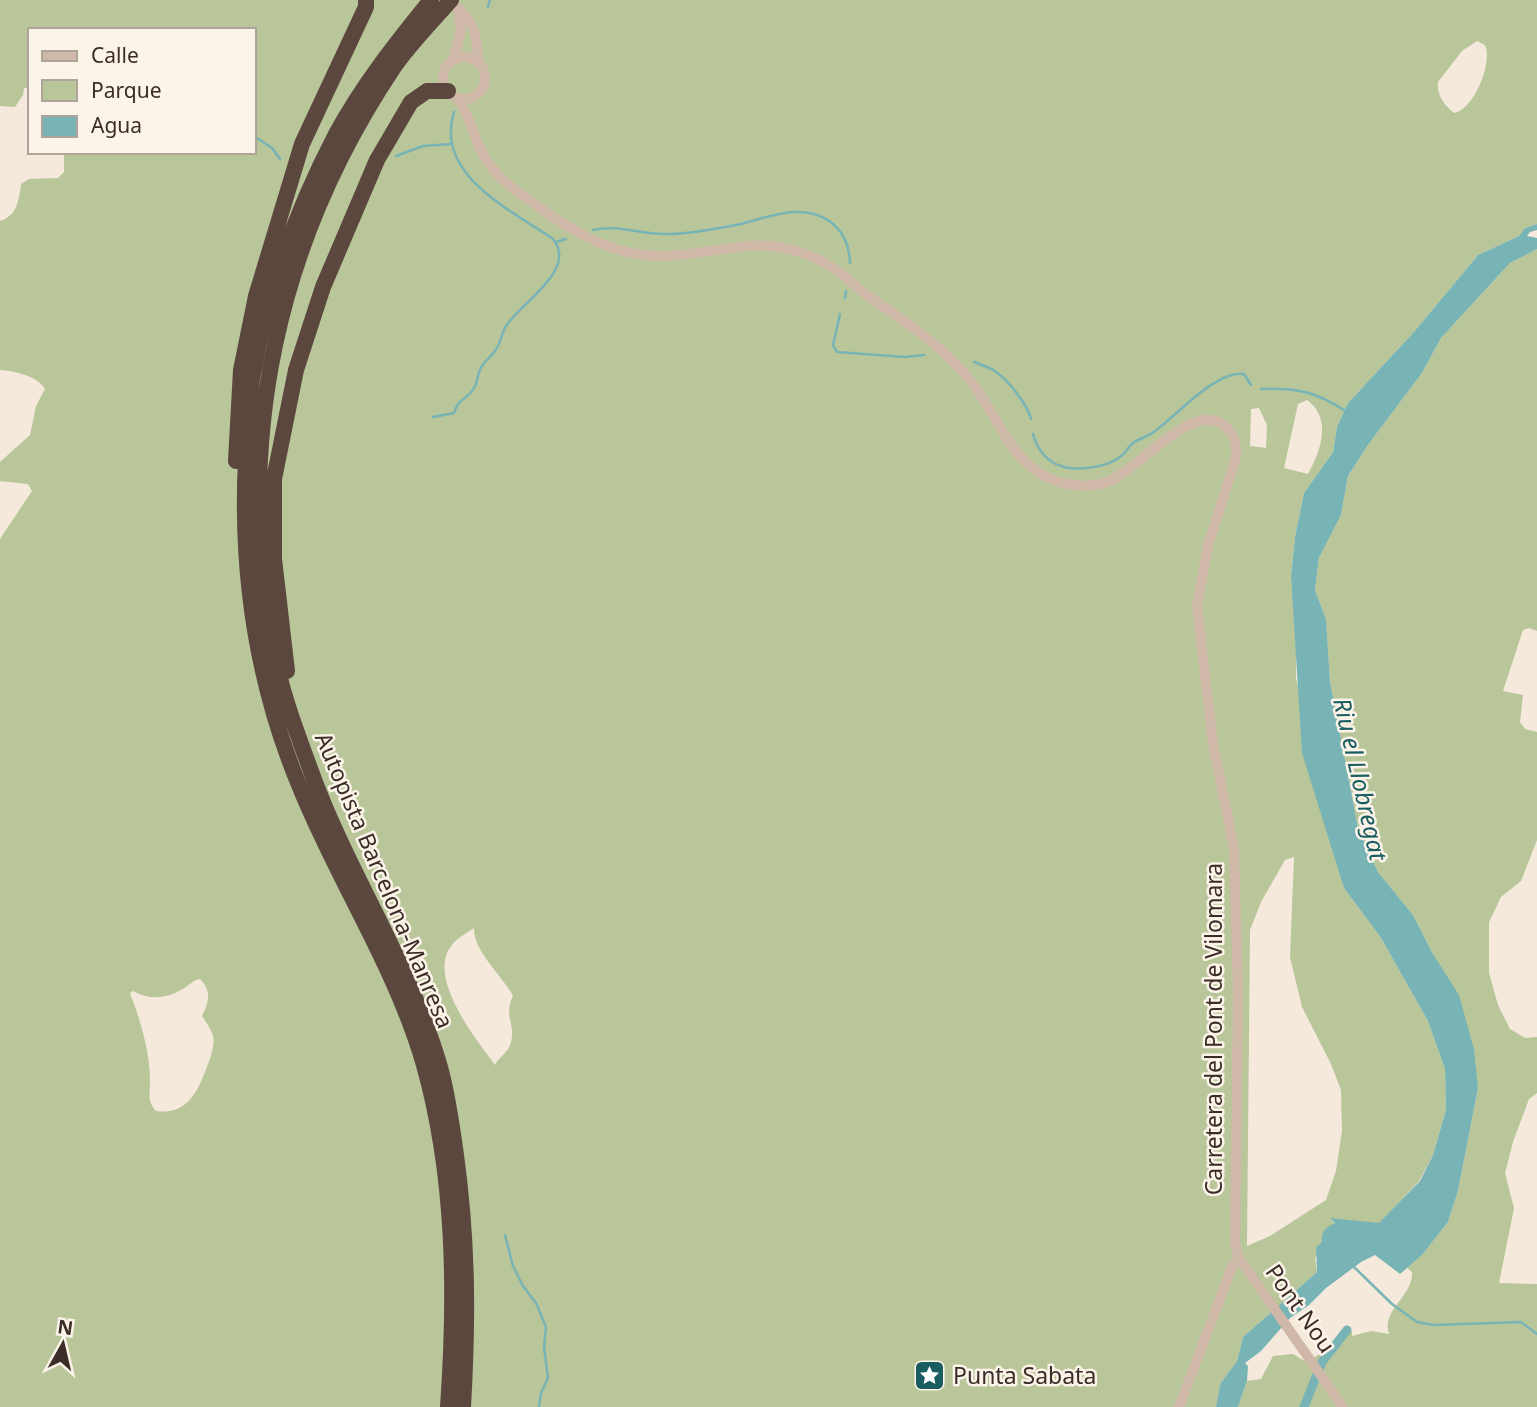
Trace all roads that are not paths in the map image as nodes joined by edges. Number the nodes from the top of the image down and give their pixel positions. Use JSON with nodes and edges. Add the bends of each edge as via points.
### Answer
{"nodes":[{"id":1,"x":366,"y":0,"type":"edge"},
{"id":2,"x":443,"y":3,"type":"edge"},
{"id":3,"x":454,"y":59,"type":"junction"},
{"id":4,"x":479,"y":64,"type":"junction"},
{"id":5,"x":478,"y":93,"type":"junction"},
{"id":6,"x":453,"y":94,"type":"junction"},
{"id":7,"x":474,"y":127,"type":"junction"},
{"id":8,"x":258,"y":650,"type":"junction"},
{"id":9,"x":290,"y":709,"type":"junction"},
{"id":10,"x":1241,"y":1260,"type":"junction"},
{"id":11,"x":448,"y":1407,"type":"edge"},
{"id":12,"x":463,"y":1407,"type":"edge"},
{"id":13,"x":1179,"y":1407,"type":"edge"},
{"id":14,"x":1343,"y":1407,"type":"edge"}],
"edges":[{"from":1,"to":8,"type":"highway","via":[[302,144],[257,296],[242,370],[235,444],[237,558],[248,626]]},
{"from":2,"to":3,"type":"street","via":[[461,30]]},
{"from":2,"to":4,"type":"street","via":[[469,17],[476,32]]},
{"from":2,"to":8,"type":"highway","name":"Autopista Barcelona-Manresa","via":[[381,62],[338,131],[307,192],[271,298],[253,375],[245,457],[245,556]]},
{"from":2,"to":9,"type":"highway","name":"Autopista Barcelona-Manresa","via":[[397,63],[330,178],[293,273],[276,339],[259,459],[258,533],[273,649]]},
{"from":3,"to":4,"type":"street","via":[[467,57]]},
{"from":3,"to":6,"type":"street","via":[[443,74]]},
{"from":4,"to":5,"type":"street","via":[[484,78]]},
{"from":5,"to":6,"type":"street","via":[[468,98]]},
{"from":5,"to":7,"type":"street","name":"Carretera del Pont de Vilomara"},
{"from":6,"to":7,"type":"street","name":"Carretera del Pont de Vilomara"},
{"from":6,"to":9,"type":"highway","via":[[427,91],[411,102],[377,160],[323,287],[296,370],[274,479],[274,559]]},
{"from":7,"to":10,"type":"street","name":"Carretera del Pont de Vilomara","via":[[491,167],[508,185],[555,219],[606,246],[642,256],[664,256],[772,245],[832,267],[957,366],[995,415],[1011,447],[1049,478],[1073,485],[1105,483],[1122,476],[1198,420],[1217,421],[1232,433],[1235,464],[1208,547],[1197,606],[1213,744],[1234,848],[1238,993],[1234,1231]]},
{"from":8,"to":11,"type":"highway","name":"Autopista Barcelona-Manresa","via":[[298,782],[408,1016],[424,1066],[445,1181],[452,1269]]},
{"from":9,"to":12,"type":"highway","name":"Autopista Barcelona-Manresa","via":[[317,787],[413,991],[440,1068],[452,1120],[464,1223],[468,1307]]},
{"from":10,"to":13,"type":"street","via":[[1232,1267]]},
{"from":10,"to":14,"type":"street","name":"Pont Nou"}]}
